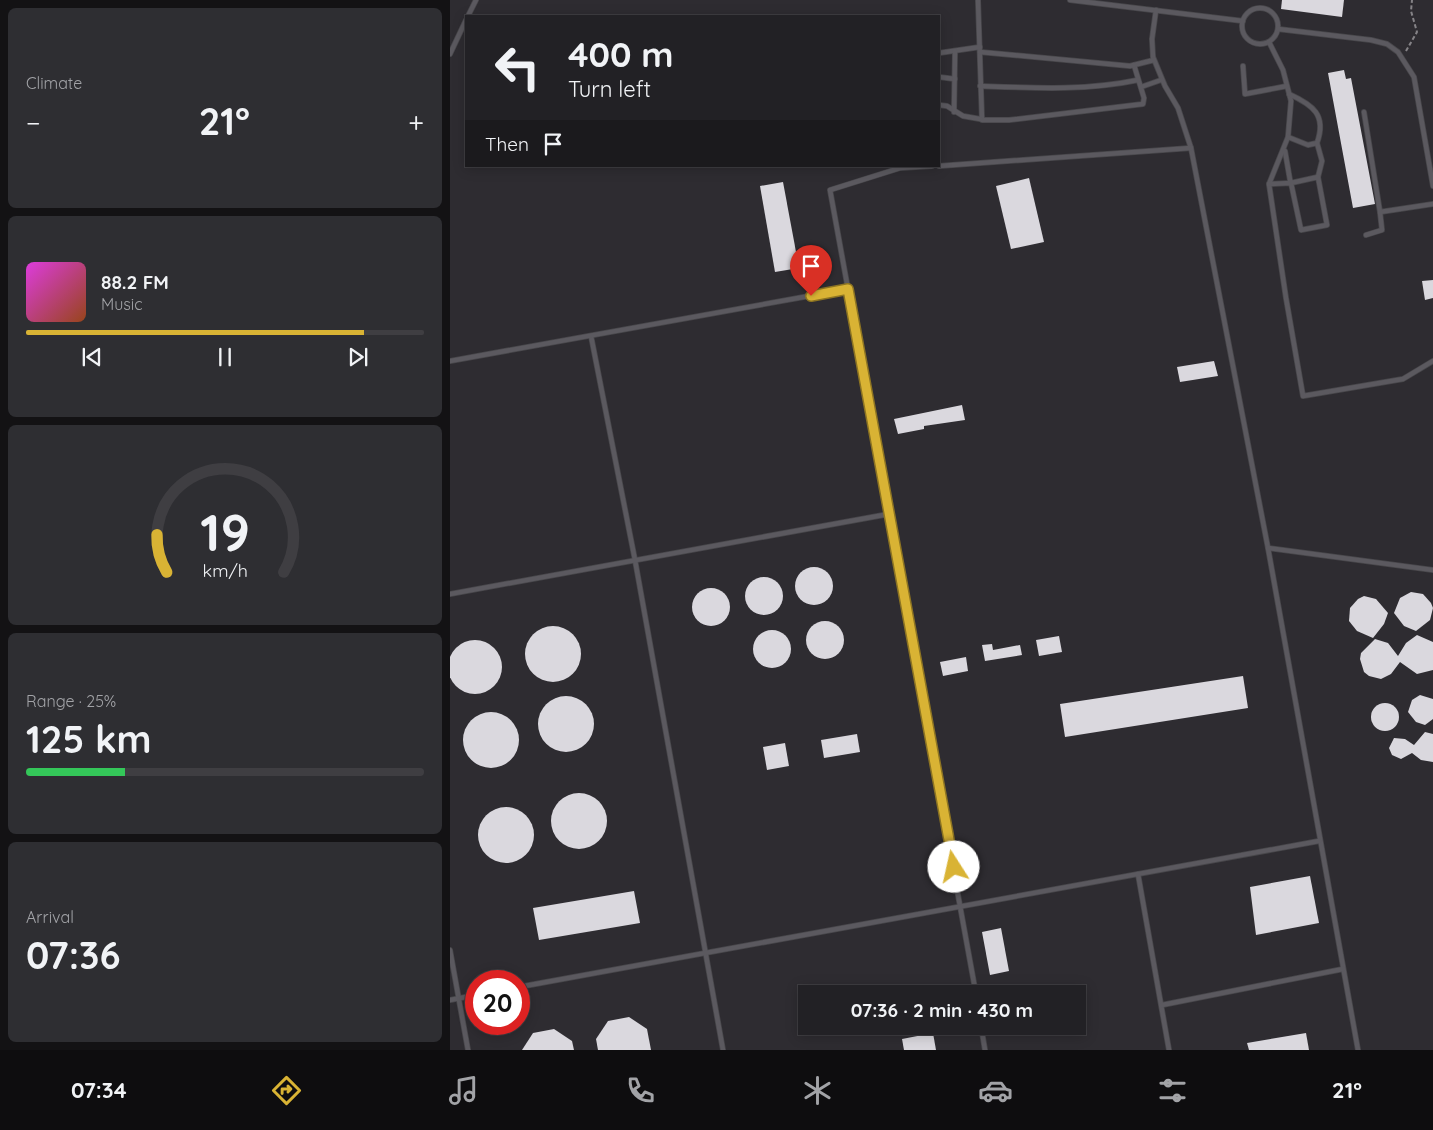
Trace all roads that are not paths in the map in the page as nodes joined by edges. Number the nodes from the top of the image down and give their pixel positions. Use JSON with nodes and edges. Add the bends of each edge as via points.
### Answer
{"nodes":[{"id":1,"x":476,"y":0,"type":"edge"},
{"id":2,"x":978,"y":0,"type":"edge"},
{"id":3,"x":1070,"y":0,"type":"edge"},
{"id":4,"x":1260,"y":0,"type":"edge"},
{"id":5,"x":1259,"y":7,"type":"junction"},
{"id":6,"x":1156,"y":10,"type":"junction"},
{"id":7,"x":468,"y":15,"type":"edge"},
{"id":8,"x":1243,"y":21,"type":"junction"},
{"id":9,"x":465,"y":22,"type":"edge"},
{"id":10,"x":1278,"y":29,"type":"junction"},
{"id":11,"x":1268,"y":42,"type":"junction"},
{"id":12,"x":980,"y":47,"type":"junction"},
{"id":13,"x":955,"y":51,"type":"junction"},
{"id":14,"x":940,"y":53,"type":"edge"},
{"id":15,"x":450,"y":54,"type":"edge"},
{"id":16,"x":1153,"y":58,"type":"junction"},
{"id":17,"x":1134,"y":65,"type":"junction"},
{"id":18,"x":1243,"y":66,"type":"dead end"},
{"id":19,"x":940,"y":78,"type":"edge"},
{"id":20,"x":955,"y":79,"type":"junction"},
{"id":21,"x":1138,"y":80,"type":"junction"},
{"id":22,"x":1162,"y":80,"type":"junction"},
{"id":23,"x":980,"y":86,"type":"junction"},
{"id":24,"x":1287,"y":86,"type":"junction"},
{"id":25,"x":1141,"y":88,"type":"junction"},
{"id":26,"x":1289,"y":94,"type":"junction"},
{"id":27,"x":940,"y":105,"type":"edge"},
{"id":28,"x":954,"y":112,"type":"junction"},
{"id":29,"x":1364,"y":112,"type":"dead end"},
{"id":30,"x":980,"y":119,"type":"junction"},
{"id":31,"x":1288,"y":137,"type":"junction"},
{"id":32,"x":1316,"y":143,"type":"junction"},
{"id":33,"x":1191,"y":148,"type":"junction"},
{"id":34,"x":1284,"y":149,"type":"junction"},
{"id":35,"x":940,"y":166,"type":"edge"},
{"id":36,"x":916,"y":167,"type":"edge"},
{"id":37,"x":1318,"y":177,"type":"junction"},
{"id":38,"x":1291,"y":183,"type":"junction"},
{"id":39,"x":1269,"y":184,"type":"junction"},
{"id":40,"x":1433,"y":186,"type":"edge"},
{"id":41,"x":1433,"y":204,"type":"edge"},
{"id":42,"x":1380,"y":212,"type":"junction"},
{"id":43,"x":1366,"y":235,"type":"dead end"},
{"id":44,"x":848,"y":289,"type":"junction"},
{"id":45,"x":591,"y":336,"type":"junction"},
{"id":46,"x":450,"y":361,"type":"edge"},
{"id":47,"x":1433,"y":361,"type":"edge"},
{"id":48,"x":889,"y":514,"type":"junction"},
{"id":49,"x":1268,"y":548,"type":"junction"},
{"id":50,"x":635,"y":560,"type":"junction"},
{"id":51,"x":1433,"y":570,"type":"edge"},
{"id":52,"x":450,"y":594,"type":"edge"},
{"id":53,"x":1319,"y":841,"type":"junction"},
{"id":54,"x":1138,"y":874,"type":"junction"},
{"id":55,"x":961,"y":906,"type":"junction"},
{"id":56,"x":450,"y":950,"type":"edge"},
{"id":57,"x":704,"y":953,"type":"junction"},
{"id":58,"x":1343,"y":969,"type":"junction"},
{"id":59,"x":530,"y":985,"type":"edge"},
{"id":60,"x":974,"y":985,"type":"edge"},
{"id":61,"x":465,"y":997,"type":"edge"},
{"id":62,"x":459,"y":998,"type":"junction"},
{"id":63,"x":450,"y":1000,"type":"edge"},
{"id":64,"x":1162,"y":1005,"type":"junction"},
{"id":65,"x":984,"y":1035,"type":"edge"},
{"id":66,"x":468,"y":1050,"type":"edge"},
{"id":67,"x":723,"y":1050,"type":"edge"},
{"id":68,"x":986,"y":1050,"type":"edge"},
{"id":69,"x":1169,"y":1050,"type":"edge"},
{"id":70,"x":1358,"y":1050,"type":"edge"}],
"edges":[{"from":1,"to":7,"type":"lane"},
{"from":2,"to":12,"type":"lane"},
{"from":3,"to":6,"type":"lane"},
{"from":4,"to":5,"type":"lane"},
{"from":5,"to":8,"type":"lane","via":[[1246,13]]},
{"from":5,"to":10,"type":"lane","via":[[1273,12]]},
{"from":6,"to":8,"type":"lane"},
{"from":6,"to":16,"type":"lane"},
{"from":8,"to":11,"type":"lane","via":[[1241,27],[1247,41],[1261,45]]},
{"from":9,"to":15,"type":"lane"},
{"from":10,"to":11,"type":"lane","via":[[1274,39]]},
{"from":10,"to":40,"type":"lane","via":[[1371,40],[1387,44],[1402,58],[1414,78]]},
{"from":11,"to":24,"type":"lane","via":[[1283,70]]},
{"from":12,"to":13,"type":"lane"},
{"from":12,"to":17,"type":"lane"},
{"from":12,"to":23,"type":"lane"},
{"from":13,"to":14,"type":"lane"},
{"from":13,"to":20,"type":"lane"},
{"from":16,"to":17,"type":"lane"},
{"from":16,"to":22,"type":"lane"},
{"from":17,"to":21,"type":"lane"},
{"from":18,"to":24,"type":"lane","via":[[1245,94]]},
{"from":19,"to":20,"type":"lane"},
{"from":20,"to":28,"type":"lane"},
{"from":21,"to":23,"type":"lane","via":[[1114,85],[1041,88]]},
{"from":21,"to":25,"type":"lane"},
{"from":22,"to":25,"type":"lane"},
{"from":22,"to":33,"type":"lane","via":[[1178,108]]},
{"from":23,"to":30,"type":"lane"},
{"from":24,"to":26,"type":"lane"},
{"from":25,"to":30,"type":"lane","via":[[1145,102],[1139,105],[1009,120]]},
{"from":26,"to":31,"type":"lane"},
{"from":26,"to":32,"type":"lane","via":[[1308,103],[1318,114]]},
{"from":27,"to":28,"type":"lane"},
{"from":28,"to":30,"type":"lane"},
{"from":29,"to":42,"type":"lane"},
{"from":31,"to":32,"type":"lane","via":[[1308,145]]},
{"from":31,"to":34,"type":"lane"},
{"from":32,"to":37,"type":"lane","via":[[1322,162]]},
{"from":33,"to":35,"type":"lane"},
{"from":33,"to":49,"type":"lane"},
{"from":34,"to":38,"type":"lane"},
{"from":34,"to":39,"type":"lane"},
{"from":36,"to":44,"type":"lane","via":[[900,168],[830,190]]},
{"from":37,"to":38,"type":"lane"},
{"from":37,"to":38,"type":"lane","via":[[1327,225],[1301,230]]},
{"from":38,"to":39,"type":"lane"},
{"from":39,"to":47,"type":"lane","via":[[1303,396],[1403,379]]},
{"from":41,"to":42,"type":"lane"},
{"from":42,"to":43,"type":"lane","via":[[1382,230]]},
{"from":44,"to":45,"type":"lane"},
{"from":44,"to":48,"type":"lane"},
{"from":45,"to":46,"type":"lane"},
{"from":45,"to":50,"type":"lane"},
{"from":48,"to":50,"type":"lane"},
{"from":48,"to":55,"type":"lane"},
{"from":49,"to":51,"type":"lane"},
{"from":49,"to":53,"type":"lane"},
{"from":50,"to":52,"type":"lane"},
{"from":50,"to":57,"type":"lane"},
{"from":53,"to":54,"type":"lane"},
{"from":53,"to":58,"type":"lane"},
{"from":54,"to":55,"type":"lane"},
{"from":54,"to":64,"type":"lane"},
{"from":55,"to":57,"type":"lane"},
{"from":55,"to":60,"type":"lane"},
{"from":56,"to":62,"type":"lane"},
{"from":57,"to":59,"type":"lane"},
{"from":57,"to":67,"type":"lane"},
{"from":58,"to":64,"type":"lane"},
{"from":58,"to":70,"type":"lane"},
{"from":61,"to":62,"type":"lane"},
{"from":62,"to":63,"type":"lane"},
{"from":62,"to":66,"type":"lane"},
{"from":64,"to":69,"type":"lane"},
{"from":65,"to":68,"type":"lane"}]}
